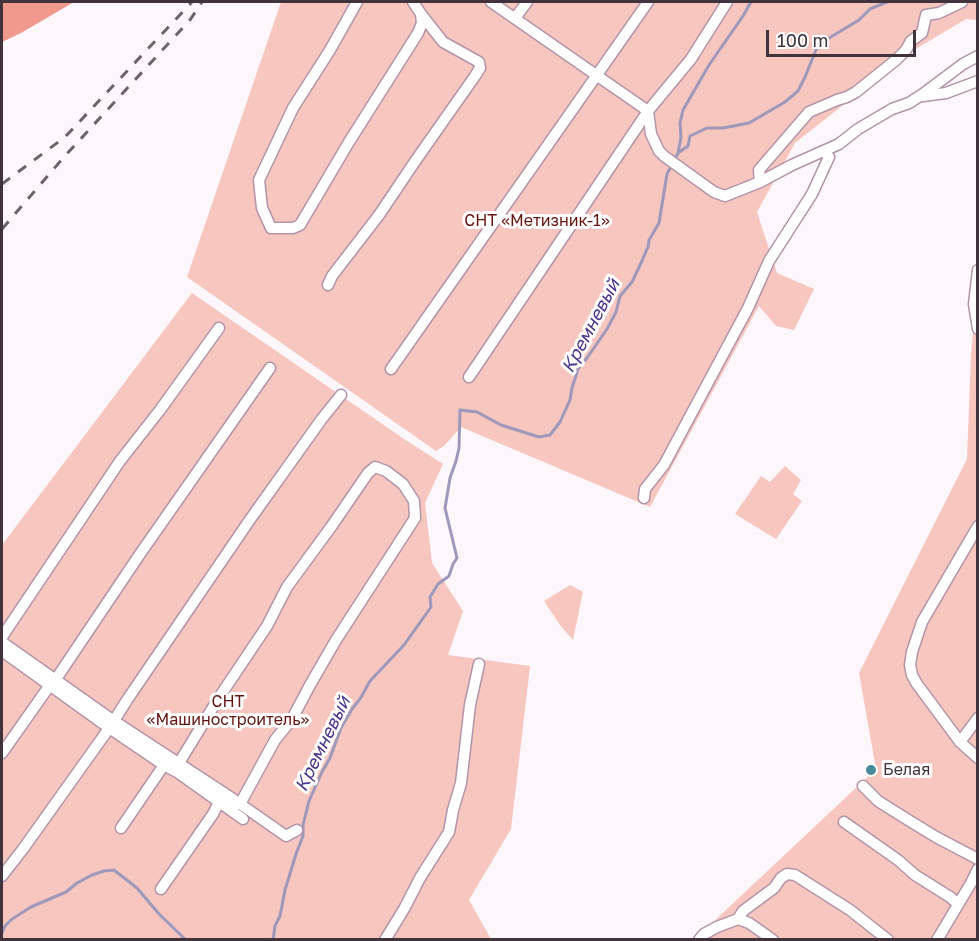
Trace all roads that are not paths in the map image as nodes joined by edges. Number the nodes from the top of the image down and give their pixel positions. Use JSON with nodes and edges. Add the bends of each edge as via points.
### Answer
{"nodes":[{"id":1,"x":357,"y":2,"type":"edge"},
{"id":2,"x":413,"y":2,"type":"edge"},
{"id":3,"x":491,"y":2,"type":"edge"},
{"id":4,"x":527,"y":2,"type":"edge"},
{"id":5,"x":648,"y":2,"type":"edge"},
{"id":6,"x":727,"y":2,"type":"edge"},
{"id":7,"x":962,"y":2,"type":"edge"},
{"id":8,"x":421,"y":14,"type":"junction"},
{"id":9,"x":515,"y":18,"type":"junction"},
{"id":10,"x":978,"y":56,"type":"edge"},
{"id":11,"x":596,"y":75,"type":"junction"},
{"id":12,"x":973,"y":83,"type":"edge"},
{"id":13,"x":978,"y":93,"type":"edge"},
{"id":14,"x":919,"y":97,"type":"junction"},
{"id":15,"x":648,"y":111,"type":"junction"},
{"id":16,"x":824,"y":152,"type":"junction"},
{"id":17,"x":760,"y":182,"type":"junction"},
{"id":18,"x":978,"y":270,"type":"edge"},
{"id":19,"x":328,"y":285,"type":"dead end"},
{"id":20,"x":219,"y":328,"type":"dead end"},
{"id":21,"x":978,"y":329,"type":"edge"},
{"id":22,"x":270,"y":368,"type":"dead end"},
{"id":23,"x":391,"y":369,"type":"dead end"},
{"id":24,"x":470,"y":377,"type":"dead end"},
{"id":25,"x":341,"y":395,"type":"dead end"},
{"id":26,"x":644,"y":498,"type":"dead end"},
{"id":27,"x":978,"y":526,"type":"edge"},
{"id":28,"x":2,"y":637,"type":"edge"},
{"id":29,"x":2,"y":642,"type":"edge"},
{"id":30,"x":2,"y":651,"type":"edge"},
{"id":31,"x":479,"y":664,"type":"dead end"},
{"id":32,"x":53,"y":682,"type":"junction"},
{"id":33,"x":978,"y":717,"type":"edge"},
{"id":34,"x":112,"y":724,"type":"junction"},
{"id":35,"x":960,"y":742,"type":"junction"},
{"id":36,"x":2,"y":753,"type":"edge"},
{"id":37,"x":978,"y":758,"type":"edge"},
{"id":38,"x":179,"y":763,"type":"junction"},
{"id":39,"x":164,"y":765,"type":"junction"},
{"id":40,"x":863,"y":786,"type":"dead end"},
{"id":41,"x":219,"y":802,"type":"junction"},
{"id":42,"x":240,"y":804,"type":"junction"},
{"id":43,"x":243,"y":819,"type":"dead end"},
{"id":44,"x":844,"y":822,"type":"dead end"},
{"id":45,"x":121,"y":828,"type":"dead end"},
{"id":46,"x":297,"y":830,"type":"dead end"},
{"id":47,"x":978,"y":858,"type":"edge"},
{"id":48,"x":978,"y":869,"type":"edge"},
{"id":49,"x":2,"y":876,"type":"edge"},
{"id":50,"x":160,"y":889,"type":"dead end"},
{"id":51,"x":958,"y":904,"type":"junction"},
{"id":52,"x":738,"y":919,"type":"junction"},
{"id":53,"x":385,"y":939,"type":"edge"},
{"id":54,"x":699,"y":939,"type":"edge"},
{"id":55,"x":773,"y":939,"type":"edge"},
{"id":56,"x":888,"y":939,"type":"edge"},
{"id":57,"x":937,"y":939,"type":"edge"}],
"edges":[{"from":1,"to":8,"type":"lane","via":[[293,108],[259,180],[261,208],[271,228],[300,225],[418,33]]},
{"from":2,"to":8,"type":"lane"},
{"from":3,"to":9,"type":"lane"},
{"from":4,"to":9,"type":"lane"},
{"from":5,"to":11,"type":"lane"},
{"from":6,"to":15,"type":"lane","via":[[691,59]]},
{"from":7,"to":17,"type":"lane","via":[[926,15],[922,33],[856,92],[809,112],[759,170]]},
{"from":8,"to":19,"type":"lane","via":[[443,42],[479,62],[480,68]]},
{"from":9,"to":11,"type":"lane"},
{"from":10,"to":14,"type":"lane"},
{"from":11,"to":15,"type":"lane"},
{"from":11,"to":23,"type":"lane"},
{"from":12,"to":13,"type":"lane"},
{"from":12,"to":14,"type":"lane"},
{"from":14,"to":16,"type":"lane","via":[[892,109]]},
{"from":15,"to":17,"type":"lane","via":[[651,134],[659,151],[714,192],[725,196]]},
{"from":15,"to":24,"type":"lane"},
{"from":16,"to":17,"type":"lane"},
{"from":16,"to":26,"type":"lane","via":[[829,157],[812,194],[769,261],[664,465],[645,489]]},
{"from":18,"to":21,"type":"lane","via":[[974,304]]},
{"from":20,"to":28,"type":"lane","via":[[120,461]]},
{"from":22,"to":32,"type":"lane"},
{"from":25,"to":34,"type":"lane","via":[[249,521]]},
{"from":27,"to":35,"type":"lane","via":[[921,622],[910,665],[917,684]]},
{"from":29,"to":32,"type":"lane"},
{"from":30,"to":32,"type":"lane"},
{"from":31,"to":53,"type":"lane","via":[[461,783],[449,832]]},
{"from":32,"to":34,"type":"lane"},
{"from":32,"to":36,"type":"lane"},
{"from":33,"to":35,"type":"lane"},
{"from":34,"to":38,"type":"lane"},
{"from":34,"to":39,"type":"lane"},
{"from":34,"to":49,"type":"lane"},
{"from":35,"to":37,"type":"lane"},
{"from":38,"to":39,"type":"lane"},
{"from":38,"to":42,"type":"lane"},
{"from":38,"to":42,"type":"lane","via":[[267,626],[287,587],[368,473],[375,467],[386,471],[403,484],[414,501],[415,518],[336,640]]},
{"from":39,"to":41,"type":"lane"},
{"from":39,"to":45,"type":"lane"},
{"from":40,"to":47,"type":"lane","via":[[905,818]]},
{"from":41,"to":42,"type":"lane"},
{"from":41,"to":43,"type":"lane"},
{"from":41,"to":50,"type":"lane"},
{"from":42,"to":46,"type":"lane","via":[[286,836]]},
{"from":44,"to":51,"type":"lane"},
{"from":48,"to":51,"type":"lane"},
{"from":51,"to":57,"type":"lane"},
{"from":52,"to":54,"type":"lane"},
{"from":52,"to":55,"type":"lane"},
{"from":52,"to":56,"type":"lane","via":[[781,878],[795,875]]}]}
